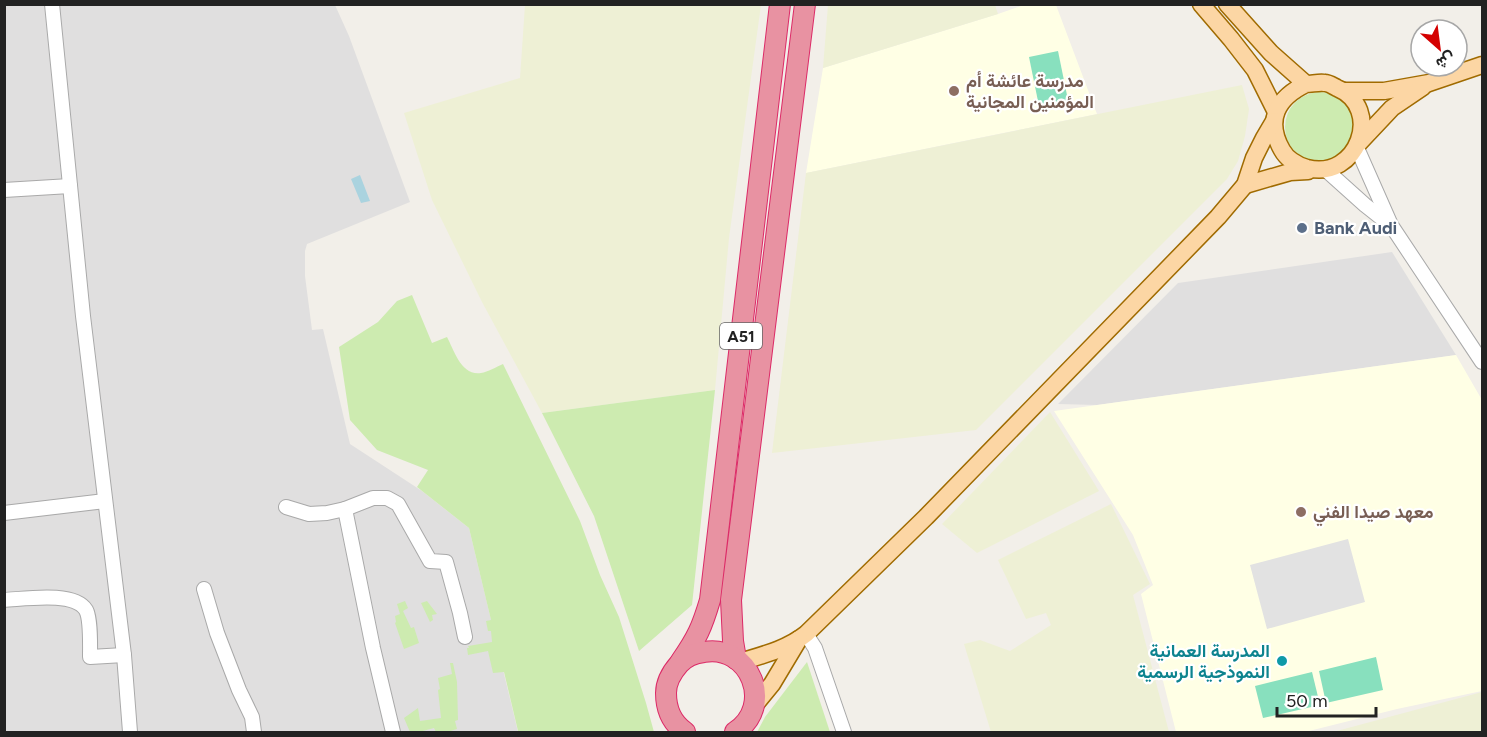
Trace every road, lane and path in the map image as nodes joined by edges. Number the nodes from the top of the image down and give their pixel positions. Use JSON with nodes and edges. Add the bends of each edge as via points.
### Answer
{"nodes":[{"id":1,"x":52,"y":4,"type":"edge"},
{"id":2,"x":780,"y":4,"type":"edge"},
{"id":3,"x":805,"y":4,"type":"edge"},
{"id":4,"x":1201,"y":4,"type":"edge"},
{"id":5,"x":1227,"y":4,"type":"edge"},
{"id":6,"x":1482,"y":65,"type":"edge"},
{"id":7,"x":1429,"y":83,"type":"junction"},
{"id":8,"x":1306,"y":84,"type":"junction"},
{"id":9,"x":1345,"y":91,"type":"junction"},
{"id":10,"x":1275,"y":116,"type":"junction"},
{"id":11,"x":1358,"y":146,"type":"junction"},
{"id":12,"x":1321,"y":170,"type":"junction"},
{"id":13,"x":1245,"y":185,"type":"junction"},
{"id":14,"x":70,"y":186,"type":"junction"},
{"id":15,"x":4,"y":190,"type":"edge"},
{"id":16,"x":1390,"y":225,"type":"junction"},
{"id":17,"x":1482,"y":362,"type":"edge"},
{"id":18,"x":105,"y":501,"type":"junction"},
{"id":19,"x":286,"y":507,"type":"dead end"},
{"id":20,"x":345,"y":509,"type":"junction"},
{"id":21,"x":4,"y":513,"type":"edge"},
{"id":22,"x":204,"y":590,"type":"dead end"},
{"id":23,"x":4,"y":600,"type":"edge"},
{"id":24,"x":465,"y":637,"type":"dead end"},
{"id":25,"x":802,"y":637,"type":"junction"},
{"id":26,"x":124,"y":655,"type":"junction"},
{"id":27,"x":738,"y":660,"type":"junction"},
{"id":28,"x":681,"y":661,"type":"junction"},
{"id":29,"x":754,"y":706,"type":"junction"},
{"id":30,"x":673,"y":725,"type":"edge"},
{"id":31,"x":738,"y":731,"type":"edge"},
{"id":32,"x":130,"y":732,"type":"edge"},
{"id":33,"x":254,"y":732,"type":"edge"},
{"id":34,"x":393,"y":732,"type":"edge"},
{"id":35,"x":685,"y":732,"type":"edge"},
{"id":36,"x":844,"y":732,"type":"edge"}],
"edges":[{"from":1,"to":14,"type":"street"},
{"from":2,"to":28,"type":"highway","number":"A51","via":[[710,600],[703,625]]},
{"from":3,"to":27,"type":"highway","number":"A51","via":[[731,600]]},
{"from":4,"to":10,"type":"main road","via":[[1255,70]]},
{"from":5,"to":8,"type":"main road","via":[[1270,52]]},
{"from":6,"to":7,"type":"main road"},
{"from":7,"to":9,"type":"main road","via":[[1384,91]]},
{"from":7,"to":11,"type":"main road","via":[[1392,108]]},
{"from":8,"to":9,"type":"main road","via":[[1326,83]]},
{"from":8,"to":10,"type":"main road","via":[[1283,99]]},
{"from":9,"to":11,"type":"main road","via":[[1360,115]]},
{"from":10,"to":12,"type":"main road","via":[[1275,139],[1284,155],[1298,166]]},
{"from":10,"to":13,"type":"main road"},
{"from":11,"to":12,"type":"main road","via":[[1349,158]]},
{"from":11,"to":16,"type":"street"},
{"from":12,"to":13,"type":"main road","via":[[1290,172]]},
{"from":12,"to":16,"type":"street"},
{"from":13,"to":25,"type":"main road","via":[[926,517]]},
{"from":14,"to":15,"type":"street"},
{"from":14,"to":18,"type":"street"},
{"from":16,"to":17,"type":"street"},
{"from":18,"to":21,"type":"street"},
{"from":18,"to":26,"type":"street"},
{"from":19,"to":20,"type":"street","via":[[309,514]]},
{"from":20,"to":24,"type":"street","via":[[373,498],[387,498],[398,504],[430,561],[446,562]]},
{"from":20,"to":34,"type":"street"},
{"from":22,"to":33,"type":"street","via":[[217,633],[252,717]]},
{"from":23,"to":26,"type":"street","via":[[60,597],[78,602],[87,611],[90,657]]},
{"from":25,"to":27,"type":"main road","via":[[768,653]]},
{"from":25,"to":29,"type":"main road"},
{"from":25,"to":36,"type":"street","via":[[815,648]]},
{"from":26,"to":32,"type":"street"},
{"from":27,"to":28,"type":"highway","via":[[711,651],[695,653]]},
{"from":27,"to":29,"type":"highway","number":"A51","via":[[752,678]]},
{"from":28,"to":30,"type":"highway","number":"A51","via":[[666,688]]},
{"from":29,"to":31,"type":"highway"},
{"from":30,"to":35,"type":"highway","number":"A51"}]}
